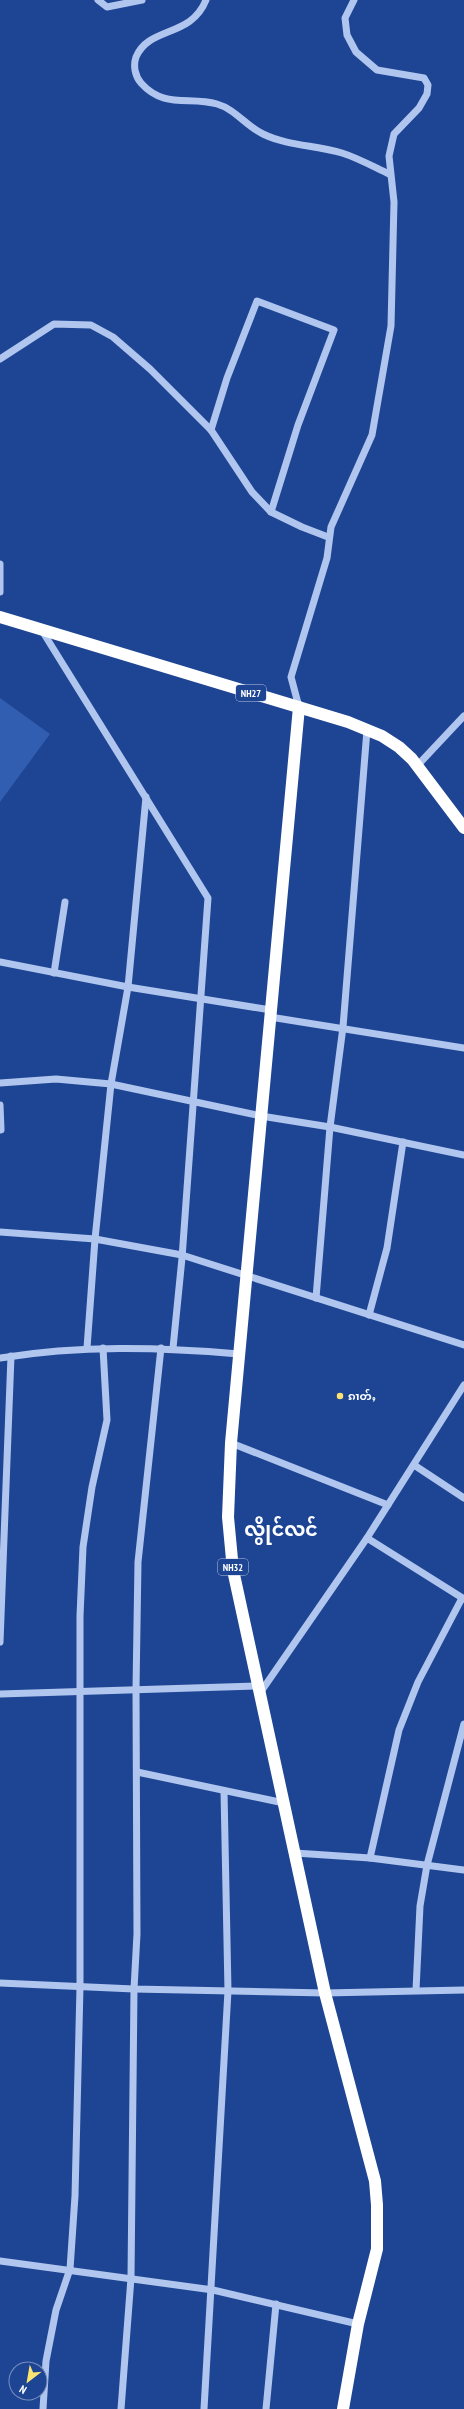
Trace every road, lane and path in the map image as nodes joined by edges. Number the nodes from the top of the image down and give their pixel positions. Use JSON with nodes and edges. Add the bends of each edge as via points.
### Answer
{"nodes":[{"id":1,"x":98,"y":0,"type":"edge"},
{"id":2,"x":142,"y":0,"type":"edge"},
{"id":3,"x":206,"y":0,"type":"edge"},
{"id":4,"x":354,"y":0,"type":"edge"},
{"id":5,"x":389,"y":174,"type":"junction"},
{"id":6,"x":0,"y":359,"type":"edge"},
{"id":7,"x":210,"y":430,"type":"junction"},
{"id":8,"x":271,"y":512,"type":"junction"},
{"id":9,"x":328,"y":537,"type":"junction"},
{"id":10,"x":0,"y":564,"type":"edge"},
{"id":11,"x":0,"y":592,"type":"edge"},
{"id":12,"x":0,"y":617,"type":"edge"},
{"id":13,"x":40,"y":629,"type":"junction"},
{"id":14,"x":299,"y":707,"type":"junction"},
{"id":15,"x":464,"y":716,"type":"edge"},
{"id":16,"x":367,"y":730,"type":"junction"},
{"id":17,"x":417,"y":766,"type":"junction"},
{"id":18,"x":146,"y":797,"type":"junction"},
{"id":19,"x":464,"y":828,"type":"edge"},
{"id":20,"x":65,"y":902,"type":"dead end"},
{"id":21,"x":0,"y":962,"type":"edge"},
{"id":22,"x":54,"y":973,"type":"junction"},
{"id":23,"x":128,"y":987,"type":"junction"},
{"id":24,"x":202,"y":1000,"type":"junction"},
{"id":25,"x":271,"y":1014,"type":"junction"},
{"id":26,"x":343,"y":1028,"type":"junction"},
{"id":27,"x":464,"y":1048,"type":"edge"},
{"id":28,"x":0,"y":1083,"type":"edge"},
{"id":29,"x":111,"y":1084,"type":"junction"},
{"id":30,"x":193,"y":1102,"type":"junction"},
{"id":31,"x":0,"y":1105,"type":"edge"},
{"id":32,"x":261,"y":1116,"type":"junction"},
{"id":33,"x":330,"y":1127,"type":"junction"},
{"id":34,"x":1,"y":1130,"type":"dead end"},
{"id":35,"x":403,"y":1142,"type":"junction"},
{"id":36,"x":464,"y":1155,"type":"edge"},
{"id":37,"x":0,"y":1232,"type":"edge"},
{"id":38,"x":95,"y":1239,"type":"junction"},
{"id":39,"x":182,"y":1255,"type":"junction"},
{"id":40,"x":247,"y":1275,"type":"junction"},
{"id":41,"x":316,"y":1298,"type":"junction"},
{"id":42,"x":369,"y":1315,"type":"junction"},
{"id":43,"x":464,"y":1345,"type":"edge"},
{"id":44,"x":87,"y":1348,"type":"junction"},
{"id":45,"x":103,"y":1348,"type":"junction"},
{"id":46,"x":161,"y":1348,"type":"junction"},
{"id":47,"x":173,"y":1348,"type":"junction"},
{"id":48,"x":240,"y":1354,"type":"junction"},
{"id":49,"x":11,"y":1356,"type":"junction"},
{"id":50,"x":0,"y":1358,"type":"edge"},
{"id":51,"x":464,"y":1385,"type":"edge"},
{"id":52,"x":231,"y":1443,"type":"junction"},
{"id":53,"x":414,"y":1465,"type":"junction"},
{"id":54,"x":464,"y":1498,"type":"edge"},
{"id":55,"x":388,"y":1505,"type":"junction"},
{"id":56,"x":2,"y":1519,"type":"edge"},
{"id":57,"x":367,"y":1538,"type":"junction"},
{"id":58,"x":463,"y":1598,"type":"edge"},
{"id":59,"x":1,"y":1607,"type":"edge"},
{"id":60,"x":0,"y":1642,"type":"edge"},
{"id":61,"x":136,"y":1689,"type":"junction"},
{"id":62,"x":259,"y":1690,"type":"junction"},
{"id":63,"x":82,"y":1691,"type":"junction"},
{"id":64,"x":0,"y":1694,"type":"edge"},
{"id":65,"x":464,"y":1724,"type":"edge"},
{"id":66,"x":137,"y":1772,"type":"junction"},
{"id":67,"x":224,"y":1792,"type":"junction"},
{"id":68,"x":284,"y":1803,"type":"junction"},
{"id":69,"x":295,"y":1853,"type":"junction"},
{"id":70,"x":370,"y":1858,"type":"junction"},
{"id":71,"x":426,"y":1864,"type":"junction"},
{"id":72,"x":464,"y":1870,"type":"edge"},
{"id":73,"x":0,"y":1983,"type":"edge"},
{"id":74,"x":80,"y":1987,"type":"junction"},
{"id":75,"x":134,"y":1989,"type":"junction"},
{"id":76,"x":416,"y":1990,"type":"junction"},
{"id":77,"x":464,"y":1990,"type":"edge"},
{"id":78,"x":228,"y":1991,"type":"junction"},
{"id":79,"x":325,"y":1993,"type":"junction"},
{"id":80,"x":0,"y":2261,"type":"edge"},
{"id":81,"x":70,"y":2269,"type":"junction"},
{"id":82,"x":132,"y":2278,"type":"junction"},
{"id":83,"x":213,"y":2290,"type":"junction"},
{"id":84,"x":276,"y":2304,"type":"junction"},
{"id":85,"x":358,"y":2324,"type":"junction"},
{"id":86,"x":43,"y":2409,"type":"edge"},
{"id":87,"x":121,"y":2409,"type":"edge"},
{"id":88,"x":204,"y":2409,"type":"edge"},
{"id":89,"x":266,"y":2409,"type":"edge"},
{"id":90,"x":342,"y":2409,"type":"edge"}],
"edges":[{"from":1,"to":2,"type":"street","via":[[107,7]]},
{"from":3,"to":5,"type":"street","via":[[192,22],[146,42],[136,58],[134,70],[138,80],[147,89],[167,99],[217,104],[240,116],[262,134],[287,142],[342,153]]},
{"from":4,"to":5,"type":"street","via":[[346,18],[347,35],[356,52],[376,70],[424,78],[428,84],[427,94],[419,108],[394,134],[389,156]]},
{"from":5,"to":9,"type":"street","via":[[394,202],[390,334],[372,435],[339,506]]},
{"from":6,"to":7,"type":"street","via":[[54,324],[91,325],[113,337],[150,369]]},
{"from":7,"to":8,"type":"street","via":[[252,492]]},
{"from":7,"to":8,"type":"street","via":[[257,301],[334,330],[298,425]]},
{"from":8,"to":9,"type":"street"},
{"from":9,"to":14,"type":"street","via":[[327,558],[291,677]]},
{"from":10,"to":11,"type":"street"},
{"from":12,"to":13,"type":"highway","number":"NH27"},
{"from":13,"to":14,"type":"highway","number":"NH27"},
{"from":13,"to":18,"type":"street"},
{"from":14,"to":16,"type":"highway","number":"NH27"},
{"from":14,"to":25,"type":"highway","number":"NH32"},
{"from":15,"to":17,"type":"street"},
{"from":16,"to":17,"type":"highway","number":"NH27","via":[[399,747]]},
{"from":16,"to":26,"type":"street"},
{"from":17,"to":19,"type":"highway","number":"NH27"},
{"from":18,"to":23,"type":"street"},
{"from":18,"to":24,"type":"street","via":[[208,898]]},
{"from":20,"to":22,"type":"street"},
{"from":21,"to":22,"type":"street"},
{"from":22,"to":23,"type":"street"},
{"from":23,"to":24,"type":"street"},
{"from":23,"to":29,"type":"street"},
{"from":24,"to":25,"type":"street"},
{"from":24,"to":30,"type":"street"},
{"from":25,"to":26,"type":"street"},
{"from":25,"to":32,"type":"highway","number":"NH32"},
{"from":26,"to":27,"type":"street"},
{"from":26,"to":33,"type":"street"},
{"from":28,"to":29,"type":"street","via":[[56,1079]]},
{"from":29,"to":30,"type":"street"},
{"from":29,"to":38,"type":"street"},
{"from":30,"to":32,"type":"street"},
{"from":30,"to":39,"type":"street"},
{"from":31,"to":34,"type":"street"},
{"from":32,"to":33,"type":"street"},
{"from":32,"to":40,"type":"highway","number":"NH32"},
{"from":33,"to":35,"type":"street"},
{"from":33,"to":41,"type":"street"},
{"from":35,"to":36,"type":"street"},
{"from":35,"to":42,"type":"street","via":[[387,1248]]},
{"from":37,"to":38,"type":"street"},
{"from":38,"to":39,"type":"street"},
{"from":38,"to":44,"type":"street"},
{"from":39,"to":40,"type":"street"},
{"from":39,"to":47,"type":"street"},
{"from":40,"to":41,"type":"street"},
{"from":40,"to":48,"type":"highway","number":"NH32"},
{"from":41,"to":42,"type":"street"},
{"from":42,"to":43,"type":"street"},
{"from":44,"to":45,"type":"street"},
{"from":44,"to":49,"type":"street"},
{"from":45,"to":46,"type":"street"},
{"from":45,"to":63,"type":"street","via":[[106,1420],[83,1548],[80,1616]]},
{"from":46,"to":47,"type":"street"},
{"from":46,"to":61,"type":"street","via":[[138,1562]]},
{"from":47,"to":48,"type":"street"},
{"from":48,"to":52,"type":"highway","number":"NH32"},
{"from":49,"to":50,"type":"street"},
{"from":49,"to":56,"type":"street"},
{"from":51,"to":53,"type":"street"},
{"from":52,"to":55,"type":"street"},
{"from":52,"to":62,"type":"highway","number":"NH32","via":[[228,1517],[233,1570]]},
{"from":53,"to":54,"type":"street"},
{"from":53,"to":55,"type":"street"},
{"from":55,"to":57,"type":"street"},
{"from":56,"to":59,"type":"street"},
{"from":57,"to":58,"type":"street"},
{"from":57,"to":62,"type":"street"},
{"from":58,"to":70,"type":"street","via":[[418,1682],[399,1730]]},
{"from":59,"to":60,"type":"street"},
{"from":61,"to":62,"type":"street"},
{"from":61,"to":63,"type":"street"},
{"from":61,"to":66,"type":"street"},
{"from":62,"to":68,"type":"highway","number":"NH32"},
{"from":63,"to":64,"type":"street"},
{"from":63,"to":74,"type":"street"},
{"from":65,"to":71,"type":"street"},
{"from":66,"to":67,"type":"street"},
{"from":66,"to":75,"type":"street","via":[[137,1934]]},
{"from":67,"to":68,"type":"street"},
{"from":67,"to":78,"type":"street"},
{"from":68,"to":69,"type":"highway","number":"NH32"},
{"from":69,"to":70,"type":"street"},
{"from":69,"to":79,"type":"highway","number":"NH32"},
{"from":70,"to":71,"type":"street"},
{"from":71,"to":72,"type":"street"},
{"from":71,"to":76,"type":"street","via":[[420,1906]]},
{"from":73,"to":74,"type":"street"},
{"from":74,"to":75,"type":"street"},
{"from":74,"to":81,"type":"street","via":[[75,2196]]},
{"from":75,"to":78,"type":"street"},
{"from":75,"to":82,"type":"street"},
{"from":76,"to":77,"type":"street"},
{"from":76,"to":79,"type":"street"},
{"from":78,"to":79,"type":"street"},
{"from":78,"to":83,"type":"street"},
{"from":79,"to":85,"type":"highway","number":"NH32","via":[[373,2174],[377,2205],[377,2249]]},
{"from":80,"to":81,"type":"street"},
{"from":81,"to":82,"type":"street"},
{"from":81,"to":86,"type":"street","via":[[56,2310],[47,2354]]},
{"from":82,"to":83,"type":"street"},
{"from":82,"to":87,"type":"street"},
{"from":83,"to":84,"type":"street"},
{"from":83,"to":88,"type":"street"},
{"from":84,"to":85,"type":"street"},
{"from":84,"to":89,"type":"street"},
{"from":85,"to":90,"type":"highway","number":"NH32"}]}
